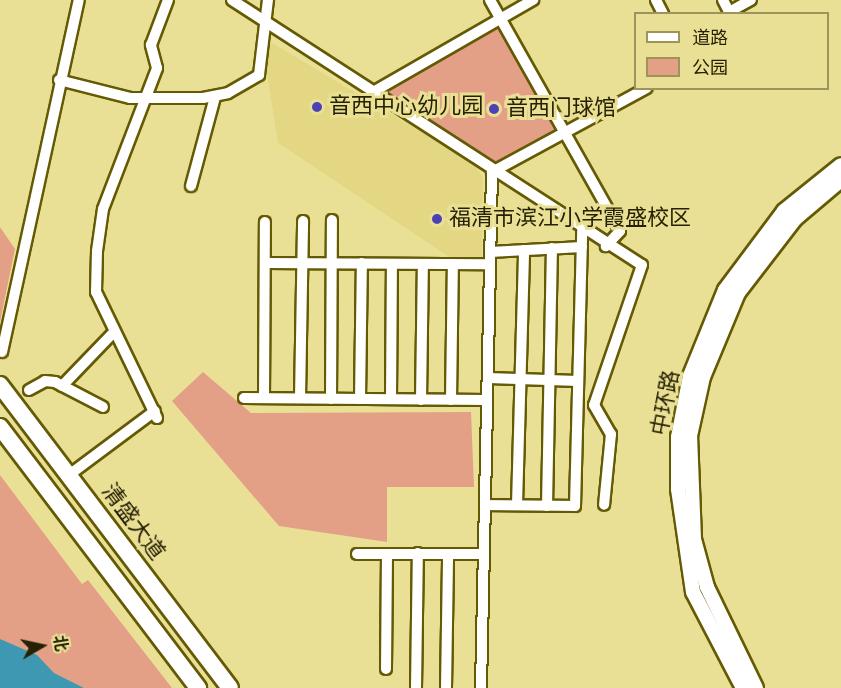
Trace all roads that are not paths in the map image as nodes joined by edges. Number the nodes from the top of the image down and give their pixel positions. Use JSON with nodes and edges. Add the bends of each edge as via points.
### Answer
{"nodes":[{"id":1,"x":79,"y":0,"type":"edge"},
{"id":2,"x":168,"y":0,"type":"edge"},
{"id":3,"x":232,"y":0,"type":"edge"},
{"id":4,"x":268,"y":0,"type":"edge"},
{"id":5,"x":490,"y":0,"type":"edge"},
{"id":6,"x":533,"y":0,"type":"edge"},
{"id":7,"x":723,"y":0,"type":"edge"},
{"id":8,"x":751,"y":0,"type":"edge"},
{"id":9,"x":500,"y":19,"type":"junction"},
{"id":10,"x":264,"y":21,"type":"junction"},
{"id":11,"x":59,"y":80,"type":"junction"},
{"id":12,"x":643,"y":90,"type":"edge"},
{"id":13,"x":372,"y":92,"type":"junction"},
{"id":14,"x":215,"y":97,"type":"junction"},
{"id":15,"x":147,"y":99,"type":"junction"},
{"id":16,"x":563,"y":134,"type":"junction"},
{"id":17,"x":841,"y":165,"type":"edge"},
{"id":18,"x":492,"y":172,"type":"junction"},
{"id":19,"x":841,"y":180,"type":"edge"},
{"id":20,"x":191,"y":186,"type":"dead end"},
{"id":21,"x":332,"y":220,"type":"dead end"},
{"id":22,"x":303,"y":221,"type":"dead end"},
{"id":23,"x":265,"y":222,"type":"dead end"},
{"id":24,"x":582,"y":230,"type":"junction"},
{"id":25,"x":606,"y":246,"type":"junction"},
{"id":26,"x":582,"y":247,"type":"junction"},
{"id":27,"x":552,"y":248,"type":"junction"},
{"id":28,"x":524,"y":250,"type":"junction"},
{"id":29,"x":490,"y":252,"type":"junction"},
{"id":30,"x":266,"y":263,"type":"junction"},
{"id":31,"x":302,"y":263,"type":"junction"},
{"id":32,"x":333,"y":263,"type":"junction"},
{"id":33,"x":362,"y":263,"type":"junction"},
{"id":34,"x":392,"y":264,"type":"junction"},
{"id":35,"x":423,"y":264,"type":"junction"},
{"id":36,"x":453,"y":264,"type":"junction"},
{"id":37,"x":490,"y":264,"type":"junction"},
{"id":38,"x":112,"y":334,"type":"junction"},
{"id":39,"x":2,"y":352,"type":"dead end"},
{"id":40,"x":488,"y":378,"type":"junction"},
{"id":41,"x":521,"y":379,"type":"junction"},
{"id":42,"x":549,"y":380,"type":"junction"},
{"id":43,"x":578,"y":381,"type":"junction"},
{"id":44,"x":0,"y":385,"type":"edge"},
{"id":45,"x":62,"y":386,"type":"junction"},
{"id":46,"x":29,"y":390,"type":"dead end"},
{"id":47,"x":244,"y":398,"type":"dead end"},
{"id":48,"x":264,"y":398,"type":"junction"},
{"id":49,"x":300,"y":398,"type":"junction"},
{"id":50,"x":331,"y":399,"type":"junction"},
{"id":51,"x":360,"y":399,"type":"junction"},
{"id":52,"x":391,"y":399,"type":"junction"},
{"id":53,"x":421,"y":400,"type":"junction"},
{"id":54,"x":451,"y":400,"type":"junction"},
{"id":55,"x":487,"y":400,"type":"junction"},
{"id":56,"x":103,"y":406,"type":"dead end"},
{"id":57,"x":0,"y":427,"type":"edge"},
{"id":58,"x":69,"y":475,"type":"junction"},
{"id":59,"x":485,"y":505,"type":"junction"},
{"id":60,"x":517,"y":505,"type":"junction"},
{"id":61,"x":604,"y":505,"type":"dead end"},
{"id":62,"x":547,"y":506,"type":"junction"},
{"id":63,"x":357,"y":554,"type":"dead end"},
{"id":64,"x":387,"y":554,"type":"junction"},
{"id":65,"x":418,"y":554,"type":"junction"},
{"id":66,"x":448,"y":554,"type":"junction"},
{"id":67,"x":484,"y":554,"type":"junction"},
{"id":68,"x":386,"y":669,"type":"dead end"},
{"id":69,"x":198,"y":688,"type":"edge"},
{"id":70,"x":230,"y":688,"type":"edge"},
{"id":71,"x":416,"y":688,"type":"edge"},
{"id":72,"x":446,"y":688,"type":"edge"},
{"id":73,"x":481,"y":688,"type":"edge"},
{"id":74,"x":742,"y":688,"type":"edge"},
{"id":75,"x":756,"y":688,"type":"edge"}],
"edges":[{"from":1,"to":11,"type":"street"},
{"from":2,"to":15,"type":"street","via":[[151,45],[157,68]]},
{"from":3,"to":10,"type":"street"},
{"from":4,"to":10,"type":"street"},
{"from":5,"to":9,"type":"street"},
{"from":6,"to":9,"type":"street"},
{"from":7,"to":8,"type":"street","via":[[729,12]]},
{"from":9,"to":13,"type":"street"},
{"from":9,"to":16,"type":"street"},
{"from":10,"to":13,"type":"street"},
{"from":10,"to":14,"type":"street","via":[[260,75]]},
{"from":11,"to":15,"type":"street"},
{"from":11,"to":39,"type":"street"},
{"from":12,"to":16,"type":"street"},
{"from":13,"to":18,"type":"street"},
{"from":14,"to":15,"type":"street"},
{"from":14,"to":20,"type":"street"},
{"from":15,"to":38,"type":"street","via":[[135,114],[103,209],[96,292]]},
{"from":16,"to":18,"type":"street"},
{"from":16,"to":25,"type":"street","via":[[620,231]]},
{"from":17,"to":74,"type":"street","name":"中环路","via":[[784,211],[725,290],[690,376],[678,437],[679,500],[693,592]]},
{"from":18,"to":24,"type":"street"},
{"from":18,"to":29,"type":"street"},
{"from":19,"to":75,"type":"street","name":"中环路","via":[[795,219],[738,293],[703,377],[690,436],[689,489],[702,568],[730,641]]},
{"from":21,"to":32,"type":"street"},
{"from":22,"to":31,"type":"street"},
{"from":23,"to":30,"type":"street"},
{"from":24,"to":25,"type":"street"},
{"from":24,"to":26,"type":"street"},
{"from":25,"to":61,"type":"street","via":[[642,265],[594,405],[610,434]]},
{"from":26,"to":27,"type":"street"},
{"from":26,"to":43,"type":"street"},
{"from":27,"to":28,"type":"street"},
{"from":27,"to":42,"type":"street"},
{"from":28,"to":29,"type":"street"},
{"from":28,"to":41,"type":"street"},
{"from":29,"to":37,"type":"street"},
{"from":30,"to":31,"type":"street"},
{"from":30,"to":48,"type":"street"},
{"from":31,"to":32,"type":"street"},
{"from":31,"to":49,"type":"street"},
{"from":32,"to":33,"type":"street"},
{"from":32,"to":50,"type":"street"},
{"from":33,"to":34,"type":"street"},
{"from":33,"to":51,"type":"street"},
{"from":34,"to":35,"type":"street"},
{"from":34,"to":52,"type":"street"},
{"from":35,"to":36,"type":"street"},
{"from":35,"to":53,"type":"street"},
{"from":36,"to":37,"type":"street"},
{"from":36,"to":54,"type":"street"},
{"from":37,"to":40,"type":"street"},
{"from":38,"to":45,"type":"street"},
{"from":38,"to":58,"type":"street","via":[[156,415]]},
{"from":40,"to":41,"type":"street"},
{"from":40,"to":55,"type":"street"},
{"from":41,"to":42,"type":"street"},
{"from":41,"to":60,"type":"street"},
{"from":42,"to":43,"type":"street"},
{"from":42,"to":62,"type":"street"},
{"from":43,"to":62,"type":"street","via":[[575,506]]},
{"from":44,"to":58,"type":"main road","name":"清盛大道"},
{"from":45,"to":46,"type":"street","via":[[45,381]]},
{"from":45,"to":56,"type":"street"},
{"from":47,"to":48,"type":"street"},
{"from":48,"to":49,"type":"street"},
{"from":49,"to":50,"type":"street"},
{"from":50,"to":51,"type":"street"},
{"from":51,"to":52,"type":"street"},
{"from":52,"to":53,"type":"street"},
{"from":53,"to":54,"type":"street"},
{"from":54,"to":55,"type":"street"},
{"from":55,"to":59,"type":"street"},
{"from":57,"to":69,"type":"main road"},
{"from":58,"to":70,"type":"main road","name":"清盛大道"},
{"from":59,"to":60,"type":"street"},
{"from":59,"to":67,"type":"street"},
{"from":60,"to":62,"type":"street"},
{"from":63,"to":64,"type":"street"},
{"from":64,"to":65,"type":"street"},
{"from":64,"to":68,"type":"street"},
{"from":65,"to":66,"type":"street"},
{"from":65,"to":71,"type":"street"},
{"from":66,"to":67,"type":"street"},
{"from":66,"to":72,"type":"street"},
{"from":67,"to":73,"type":"street"}]}
